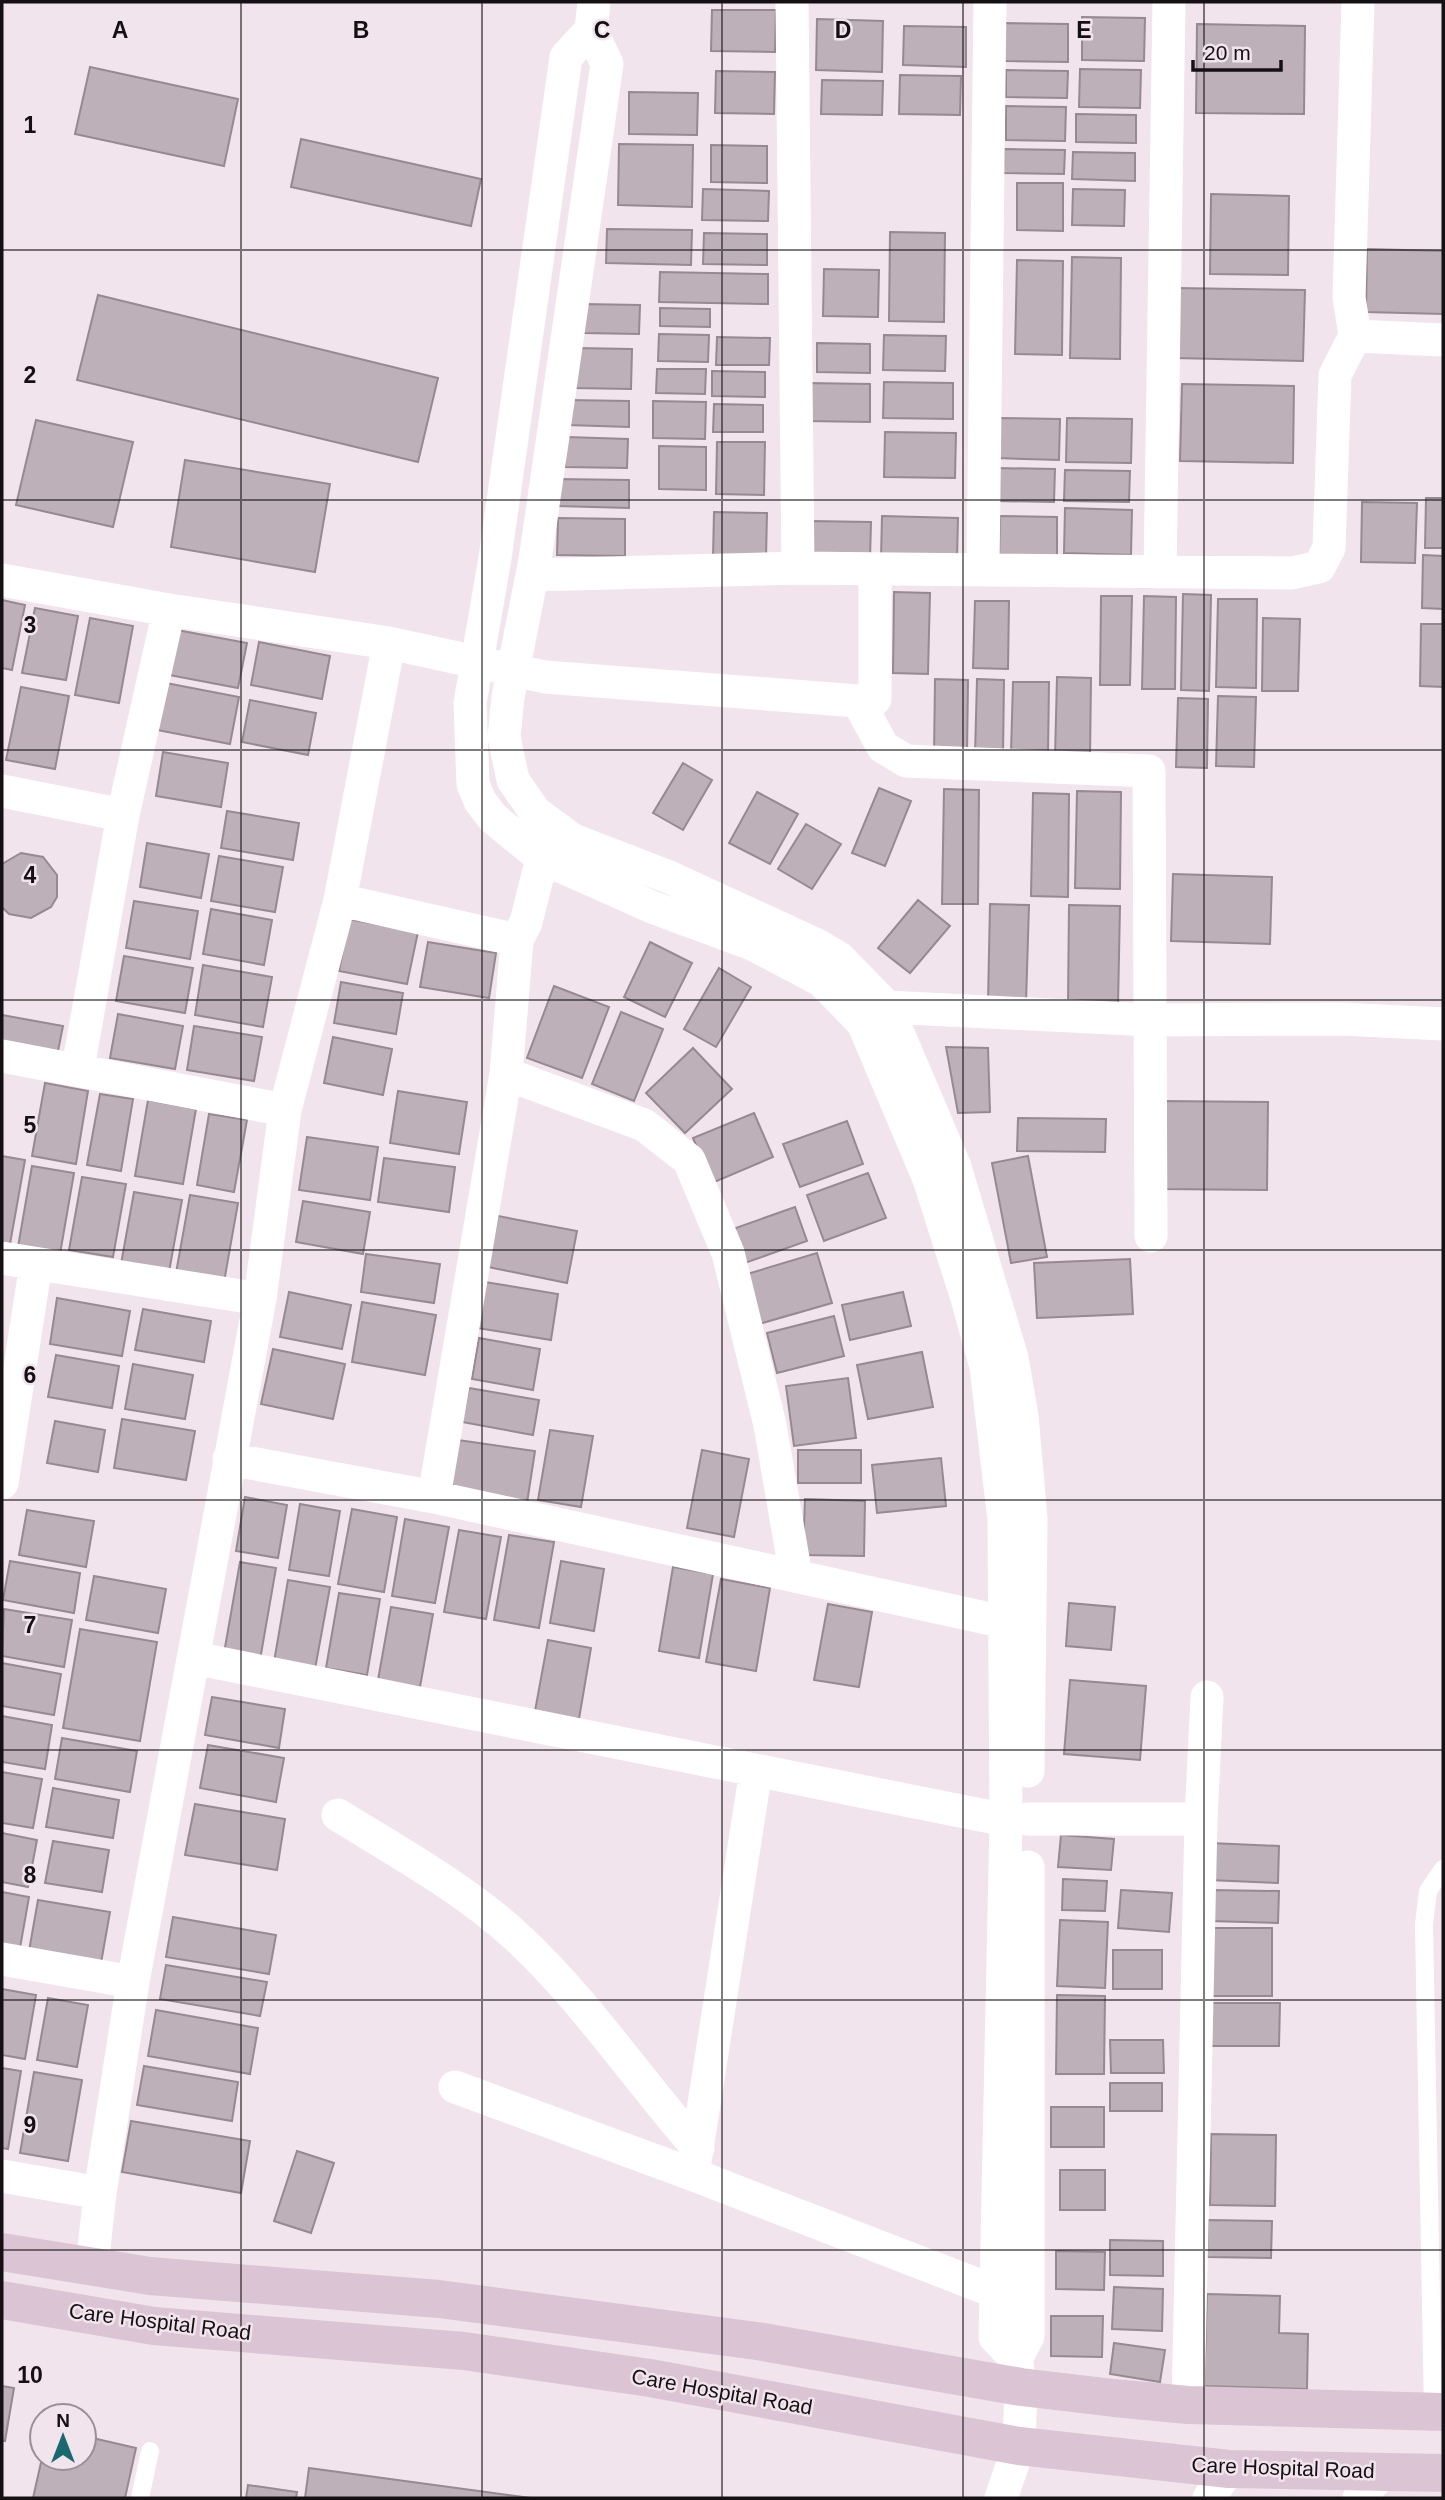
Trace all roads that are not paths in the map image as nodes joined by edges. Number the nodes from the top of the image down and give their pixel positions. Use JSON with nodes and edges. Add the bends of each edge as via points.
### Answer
{"nodes":[{"id":1,"x":792,"y":2,"type":"edge"},
{"id":2,"x":990,"y":2,"type":"edge"},
{"id":3,"x":1169,"y":2,"type":"edge"},
{"id":4,"x":1359,"y":2,"type":"edge"},
{"id":5,"x":592,"y":16,"type":"edge"},
{"id":6,"x":1355,"y":336,"type":"junction"},
{"id":7,"x":1443,"y":340,"type":"edge"},
{"id":8,"x":798,"y":568,"type":"junction"},
{"id":9,"x":875,"y":569,"type":"junction"},
{"id":10,"x":983,"y":570,"type":"junction"},
{"id":11,"x":1160,"y":572,"type":"junction"},
{"id":12,"x":532,"y":575,"type":"junction"},
{"id":13,"x":2,"y":580,"type":"edge"},
{"id":14,"x":169,"y":610,"type":"junction"},
{"id":15,"x":389,"y":643,"type":"junction"},
{"id":16,"x":476,"y":663,"type":"junction"},
{"id":17,"x":513,"y":669,"type":"junction"},
{"id":18,"x":858,"y":701,"type":"junction"},
{"id":19,"x":2,"y":791,"type":"edge"},
{"id":20,"x":123,"y":815,"type":"junction"},
{"id":21,"x":542,"y":858,"type":"junction"},
{"id":22,"x":340,"y":900,"type":"junction"},
{"id":23,"x":517,"y":940,"type":"junction"},
{"id":24,"x":887,"y":1007,"type":"junction"},
{"id":25,"x":1150,"y":1020,"type":"junction"},
{"id":26,"x":1443,"y":1024,"type":"edge"},
{"id":27,"x":2,"y":1056,"type":"edge"},
{"id":28,"x":78,"y":1068,"type":"junction"},
{"id":29,"x":506,"y":1074,"type":"junction"},
{"id":30,"x":285,"y":1110,"type":"junction"},
{"id":31,"x":1152,"y":1236,"type":"dead end"},
{"id":32,"x":2,"y":1258,"type":"edge"},
{"id":33,"x":36,"y":1264,"type":"junction"},
{"id":34,"x":260,"y":1299,"type":"junction"},
{"id":35,"x":229,"y":1459,"type":"junction"},
{"id":36,"x":2,"y":1483,"type":"edge"},
{"id":37,"x":434,"y":1497,"type":"junction"},
{"id":38,"x":1018,"y":1520,"type":"junction"},
{"id":39,"x":796,"y":1576,"type":"junction"},
{"id":40,"x":1004,"y":1622,"type":"junction"},
{"id":41,"x":194,"y":1658,"type":"junction"},
{"id":42,"x":1207,"y":1697,"type":"dead end"},
{"id":43,"x":756,"y":1770,"type":"junction"},
{"id":44,"x":338,"y":1815,"type":"dead end"},
{"id":45,"x":1017,"y":1819,"type":"junction"},
{"id":46,"x":1201,"y":1819,"type":"junction"},
{"id":47,"x":1443,"y":1869,"type":"edge"},
{"id":48,"x":2,"y":1959,"type":"edge"},
{"id":49,"x":134,"y":1982,"type":"junction"},
{"id":50,"x":455,"y":2087,"type":"dead end"},
{"id":51,"x":696,"y":2161,"type":"junction"},
{"id":52,"x":2,"y":2176,"type":"edge"},
{"id":53,"x":100,"y":2193,"type":"junction"},
{"id":54,"x":2,"y":2252,"type":"edge"},
{"id":55,"x":92,"y":2266,"type":"junction"},
{"id":56,"x":996,"y":2292,"type":"junction"},
{"id":57,"x":2,"y":2300,"type":"edge"},
{"id":58,"x":1018,"y":2373,"type":"junction"},
{"id":59,"x":1188,"y":2405,"type":"junction"},
{"id":60,"x":1438,"y":2412,"type":"edge"},
{"id":61,"x":1019,"y":2446,"type":"junction"},
{"id":62,"x":150,"y":2451,"type":"dead end"},
{"id":63,"x":1443,"y":2473,"type":"edge"},
{"id":64,"x":1219,"y":2484,"type":"edge"},
{"id":65,"x":1371,"y":2485,"type":"edge"},
{"id":66,"x":140,"y":2498,"type":"edge"},
{"id":67,"x":1001,"y":2498,"type":"edge"}],
"edges":[{"from":1,"to":8,"type":"street"},
{"from":2,"to":10,"type":"street"},
{"from":3,"to":11,"type":"street"},
{"from":4,"to":6,"type":"street","via":[[1349,297]]},
{"from":5,"to":12,"type":"street","via":[[607,64]]},
{"from":5,"to":16,"type":"street","via":[[566,57]]},
{"from":6,"to":7,"type":"street"},
{"from":6,"to":11,"type":"street","via":[[1335,375],[1329,548],[1319,567],[1292,573]]},
{"from":8,"to":9,"type":"street"},
{"from":8,"to":12,"type":"street"},
{"from":9,"to":10,"type":"street"},
{"from":9,"to":18,"type":"street","via":[[875,698]]},
{"from":10,"to":11,"type":"street"},
{"from":12,"to":17,"type":"street"},
{"from":13,"to":14,"type":"street"},
{"from":14,"to":15,"type":"street"},
{"from":14,"to":20,"type":"street"},
{"from":15,"to":16,"type":"street"},
{"from":15,"to":22,"type":"street"},
{"from":16,"to":17,"type":"street"},
{"from":16,"to":21,"type":"street","via":[[470,703],[473,785],[493,818]]},
{"from":17,"to":18,"type":"street","via":[[545,677]]},
{"from":17,"to":24,"type":"street","via":[[504,737],[513,780],[535,812],[573,840],[669,877],[817,945],[839,958]]},
{"from":18,"to":25,"type":"street","via":[[883,747],[906,761],[1149,771]]},
{"from":19,"to":20,"type":"street"},
{"from":20,"to":28,"type":"street"},
{"from":21,"to":23,"type":"street"},
{"from":21,"to":38,"type":"street","via":[[652,907],[752,944],[822,981],[863,1023],[929,1179],[966,1295]]},
{"from":22,"to":23,"type":"street"},
{"from":22,"to":30,"type":"street"},
{"from":23,"to":29,"type":"street"},
{"from":24,"to":25,"type":"street"},
{"from":24,"to":38,"type":"street","via":[[955,1167],[1012,1358],[1022,1416]]},
{"from":25,"to":26,"type":"street","via":[[1341,1019]]},
{"from":25,"to":31,"type":"street"},
{"from":27,"to":28,"type":"street"},
{"from":28,"to":30,"type":"street"},
{"from":29,"to":37,"type":"street"},
{"from":29,"to":39,"type":"street","via":[[644,1125],[688,1160],[728,1253],[771,1425]]},
{"from":30,"to":34,"type":"street"},
{"from":32,"to":33,"type":"street"},
{"from":33,"to":34,"type":"street"},
{"from":33,"to":36,"type":"street"},
{"from":34,"to":35,"type":"street"},
{"from":35,"to":37,"type":"street"},
{"from":35,"to":41,"type":"street"},
{"from":37,"to":39,"type":"street"},
{"from":38,"to":40,"type":"street"},
{"from":38,"to":45,"type":"street"},
{"from":39,"to":40,"type":"street"},
{"from":40,"to":45,"type":"street"},
{"from":41,"to":43,"type":"street"},
{"from":41,"to":49,"type":"street"},
{"from":42,"to":46,"type":"street"},
{"from":43,"to":45,"type":"street"},
{"from":43,"to":51,"type":"street"},
{"from":44,"to":51,"type":"street","via":[[429,1871],[516,1936],[574,1996]]},
{"from":45,"to":46,"type":"street"},
{"from":45,"to":56,"type":"street"},
{"from":45,"to":58,"type":"street","via":[[1028,2336]]},
{"from":46,"to":59,"type":"street"},
{"from":47,"to":60,"type":"lane","via":[[1428,1891],[1424,1924]]},
{"from":48,"to":49,"type":"street"},
{"from":49,"to":53,"type":"street"},
{"from":50,"to":51,"type":"street"},
{"from":51,"to":56,"type":"street"},
{"from":52,"to":53,"type":"street"},
{"from":53,"to":55,"type":"street"},
{"from":54,"to":55,"type":"street"},
{"from":55,"to":58,"type":"street","via":[[150,2276],[467,2302]]},
{"from":56,"to":58,"type":"street","via":[[995,2337]]},
{"from":57,"to":61,"type":"street","name":"Care Hospital Road","via":[[154,2326],[464,2351],[650,2378]]},
{"from":58,"to":59,"type":"street"},
{"from":58,"to":61,"type":"street"},
{"from":59,"to":60,"type":"street"},
{"from":61,"to":64,"type":"street","name":"Care Hospital Road"},
{"from":61,"to":67,"type":"street"},
{"from":62,"to":66,"type":"lane"},
{"from":63,"to":65,"type":"street","name":"Care Hospital Road"},
{"from":64,"to":65,"type":"street","name":"Care Hospital Road"}]}
